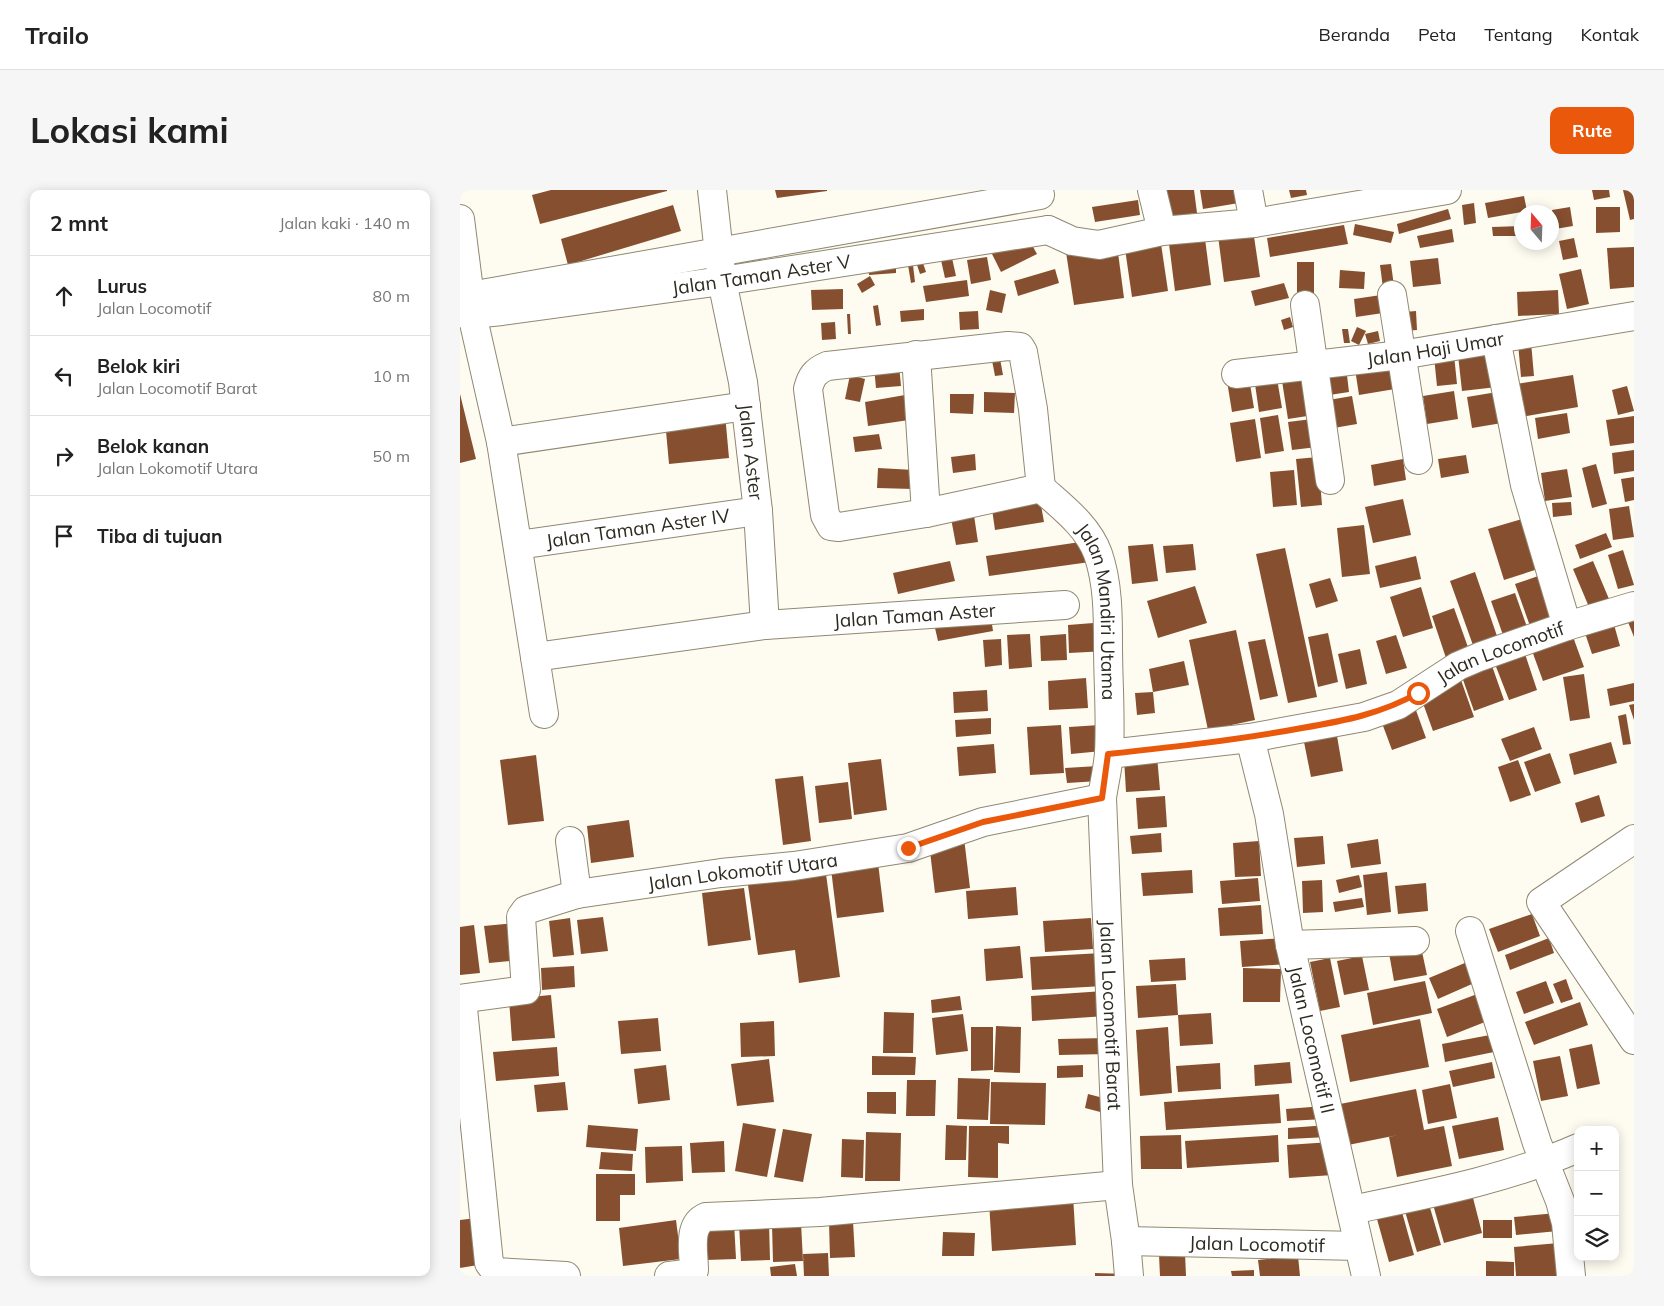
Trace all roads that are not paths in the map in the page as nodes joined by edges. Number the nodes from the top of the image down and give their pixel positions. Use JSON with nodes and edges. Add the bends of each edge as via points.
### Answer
{"nodes":[{"id":1,"x":712,"y":190,"type":"edge"},
{"id":2,"x":1152,"y":190,"type":"edge"},
{"id":3,"x":1248,"y":190,"type":"edge"},
{"id":4,"x":1447,"y":190,"type":"edge"},
{"id":5,"x":1040,"y":192,"type":"edge"},
{"id":6,"x":1354,"y":198,"type":"edge"},
{"id":7,"x":460,"y":219,"type":"edge"},
{"id":8,"x":1254,"y":222,"type":"junction"},
{"id":9,"x":1048,"y":230,"type":"junction"},
{"id":10,"x":1162,"y":231,"type":"junction"},
{"id":11,"x":720,"y":252,"type":"junction"},
{"id":12,"x":722,"y":282,"type":"junction"},
{"id":13,"x":1392,"y":295,"type":"dead end"},
{"id":14,"x":1305,"y":305,"type":"dead end"},
{"id":15,"x":465,"y":306,"type":"edge"},
{"id":16,"x":1634,"y":316,"type":"edge"},
{"id":17,"x":1496,"y":339,"type":"junction"},
{"id":18,"x":916,"y":355,"type":"junction"},
{"id":19,"x":1401,"y":355,"type":"junction"},
{"id":20,"x":1312,"y":365,"type":"junction"},
{"id":21,"x":1236,"y":374,"type":"dead end"},
{"id":22,"x":746,"y":406,"type":"junction"},
{"id":23,"x":502,"y":442,"type":"junction"},
{"id":24,"x":1418,"y":460,"type":"dead end"},
{"id":25,"x":1330,"y":480,"type":"dead end"},
{"id":26,"x":1041,"y":488,"type":"junction"},
{"id":27,"x":758,"y":512,"type":"junction"},
{"id":28,"x":926,"y":512,"type":"junction"},
{"id":29,"x":518,"y":545,"type":"junction"},
{"id":30,"x":1065,"y":605,"type":"dead end"},
{"id":31,"x":1634,"y":606,"type":"edge"},
{"id":32,"x":765,"y":625,"type":"junction"},
{"id":33,"x":1567,"y":626,"type":"junction"},
{"id":34,"x":535,"y":657,"type":"junction"},
{"id":35,"x":544,"y":714,"type":"dead end"},
{"id":36,"x":1250,"y":738,"type":"junction"},
{"id":37,"x":1108,"y":754,"type":"junction"},
{"id":38,"x":1102,"y":798,"type":"junction"},
{"id":39,"x":1634,"y":840,"type":"edge"},
{"id":40,"x":570,"y":842,"type":"dead end"},
{"id":41,"x":577,"y":894,"type":"junction"},
{"id":42,"x":1470,"y":930,"type":"dead end"},
{"id":43,"x":1415,"y":941,"type":"dead end"},
{"id":44,"x":1290,"y":945,"type":"junction"},
{"id":45,"x":461,"y":999,"type":"edge"},
{"id":46,"x":1634,"y":1040,"type":"edge"},
{"id":47,"x":1574,"y":1150,"type":"edge"},
{"id":48,"x":1544,"y":1163,"type":"junction"},
{"id":49,"x":1118,"y":1185,"type":"junction"},
{"id":50,"x":1351,"y":1210,"type":"junction"},
{"id":51,"x":1126,"y":1241,"type":"junction"},
{"id":52,"x":1358,"y":1246,"type":"junction"},
{"id":53,"x":566,"y":1276,"type":"edge"},
{"id":54,"x":670,"y":1276,"type":"edge"},
{"id":55,"x":1129,"y":1276,"type":"edge"},
{"id":56,"x":1366,"y":1276,"type":"edge"},
{"id":57,"x":1571,"y":1276,"type":"edge"}],
"edges":[{"from":1,"to":11,"type":"street","name":"Jalan Aster"},
{"from":2,"to":10,"type":"street"},
{"from":3,"to":8,"type":"street"},
{"from":4,"to":6,"type":"street"},
{"from":5,"to":9,"type":"street"},
{"from":5,"to":11,"type":"street","name":"Jalan Taman Aster V"},
{"from":6,"to":8,"type":"street"},
{"from":7,"to":15,"type":"street"},
{"from":8,"to":10,"type":"street"},
{"from":9,"to":10,"type":"street","via":[[1072,241],[1099,245]]},
{"from":9,"to":12,"type":"street","name":"Jalan Taman Aster V"},
{"from":11,"to":12,"type":"street","name":"Jalan Aster"},
{"from":11,"to":15,"type":"street","name":"Jalan Taman Aster V"},
{"from":12,"to":15,"type":"street","name":"Jalan Taman Aster V"},
{"from":12,"to":22,"type":"street","name":"Jalan Aster"},
{"from":13,"to":19,"type":"street"},
{"from":14,"to":20,"type":"street"},
{"from":15,"to":23,"type":"street"},
{"from":16,"to":17,"type":"street","name":"Jalan Haji Umar"},
{"from":17,"to":19,"type":"street","name":"Jalan Haji Umar"},
{"from":17,"to":33,"type":"street","via":[[1525,485]]},
{"from":18,"to":26,"type":"street","via":[[1020,347],[1033,409]]},
{"from":18,"to":28,"type":"street"},
{"from":18,"to":28,"type":"street","via":[[828,366],[811,377],[808,390],[825,515],[831,526]]},
{"from":19,"to":20,"type":"street","name":"Jalan Haji Umar"},
{"from":19,"to":24,"type":"street"},
{"from":20,"to":21,"type":"street","name":"Jalan Haji Umar"},
{"from":20,"to":25,"type":"street"},
{"from":22,"to":23,"type":"street"},
{"from":22,"to":27,"type":"street","name":"Jalan Aster"},
{"from":23,"to":29,"type":"street"},
{"from":26,"to":28,"type":"street"},
{"from":26,"to":37,"type":"street","name":"Jalan Mandiri Utama","via":[[1074,516],[1098,553],[1108,611]]},
{"from":27,"to":29,"type":"street","name":"Jalan Taman Aster IV"},
{"from":27,"to":32,"type":"street","name":"Jalan Aster"},
{"from":29,"to":34,"type":"street"},
{"from":30,"to":32,"type":"street","name":"Jalan Taman Aster"},
{"from":31,"to":33,"type":"street","name":"Jalan Locomotif"},
{"from":32,"to":34,"type":"street"},
{"from":33,"to":36,"type":"street","name":"Jalan Locomotif","via":[[1458,666],[1418,693],[1384,710],[1364,717]]},
{"from":34,"to":35,"type":"street"},
{"from":36,"to":37,"type":"street","name":"Jalan Locomotif"},
{"from":36,"to":44,"type":"street","name":"Jalan Locomotif II","via":[[1272,831]]},
{"from":37,"to":38,"type":"street","name":"Jalan Locomotif Barat"},
{"from":38,"to":41,"type":"street","name":"Jalan Lokomotif Utara","via":[[983,822],[908,848]]},
{"from":38,"to":49,"type":"street","name":"Jalan Locomotif Barat"},
{"from":39,"to":46,"type":"street","via":[[1541,902]]},
{"from":40,"to":41,"type":"street"},
{"from":41,"to":45,"type":"street","name":"Jalan Lokomotif Utara","via":[[526,910],[521,917],[526,990]]},
{"from":42,"to":48,"type":"street"},
{"from":43,"to":44,"type":"street"},
{"from":44,"to":50,"type":"street","name":"Jalan Locomotif II"},
{"from":45,"to":53,"type":"street","via":[[489,1263],[496,1272]]},
{"from":47,"to":48,"type":"street"},
{"from":48,"to":50,"type":"street","via":[[1450,1190]]},
{"from":48,"to":57,"type":"street","via":[[1566,1223]]},
{"from":49,"to":51,"type":"street","name":"Jalan Locomotif Barat"},
{"from":49,"to":54,"type":"street","via":[[829,1211],[706,1217],[699,1220],[693,1230],[694,1270]]},
{"from":50,"to":52,"type":"street","name":"Jalan Locomotif II"},
{"from":51,"to":52,"type":"street","name":"Jalan Locomotif"},
{"from":51,"to":55,"type":"street","name":"Jalan Locomotif Barat"},
{"from":52,"to":56,"type":"street"}]}
